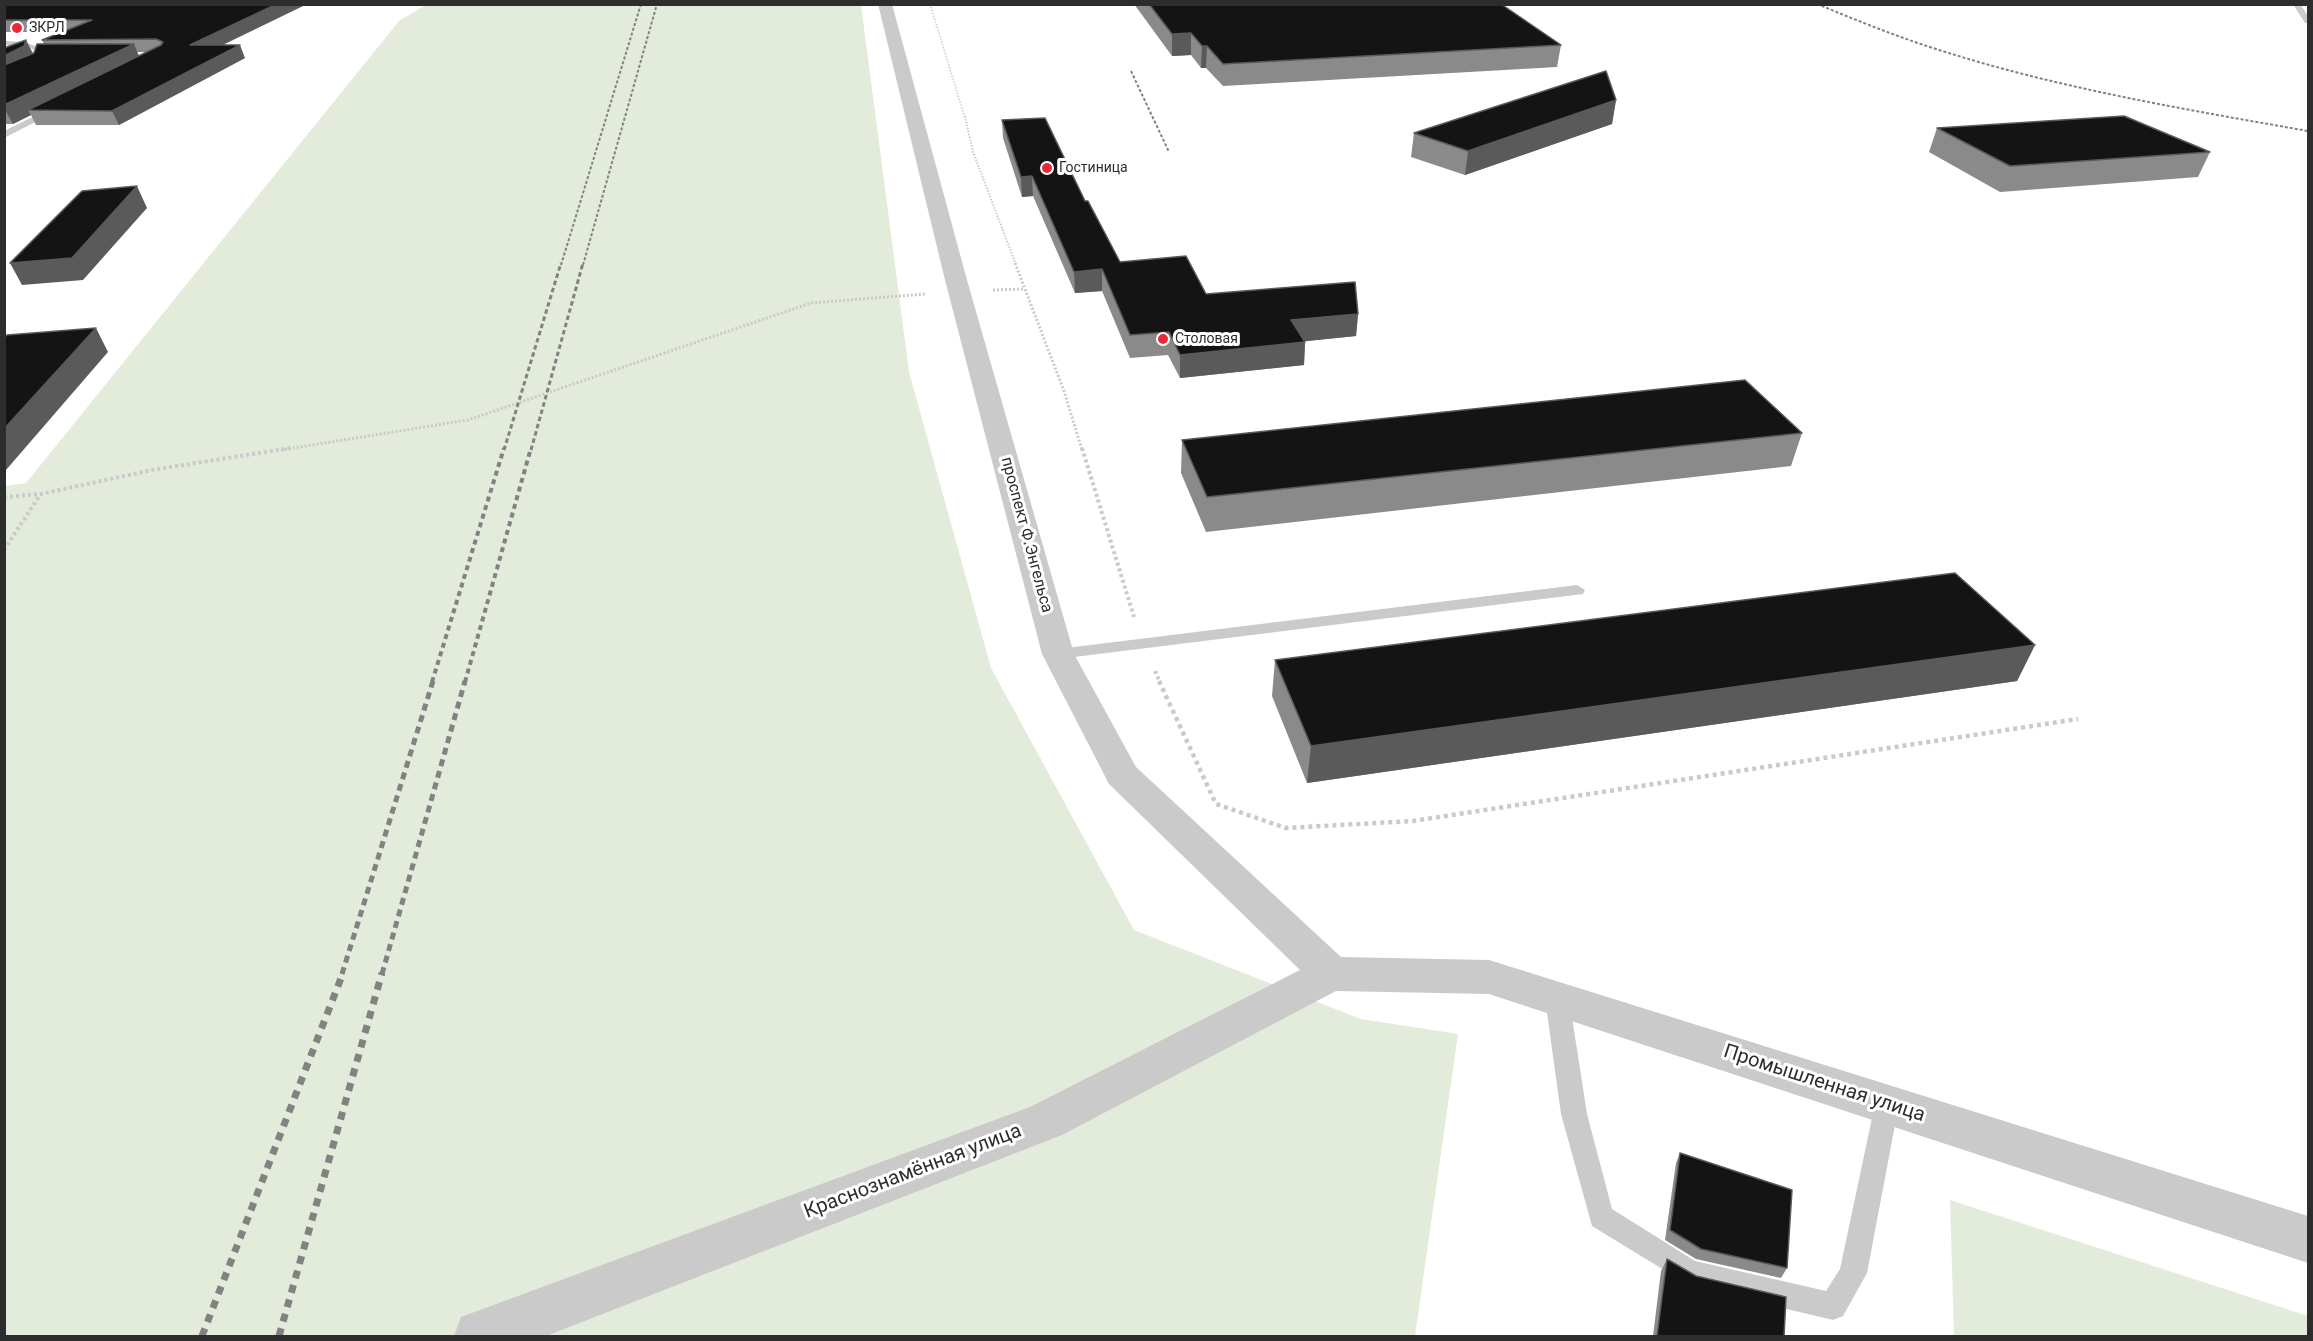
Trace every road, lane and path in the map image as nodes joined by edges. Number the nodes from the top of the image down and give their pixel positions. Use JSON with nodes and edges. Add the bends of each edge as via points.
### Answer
{"nodes":[{"id":1,"x":885,"y":4,"type":"edge"},
{"id":2,"x":930,"y":4,"type":"edge"},
{"id":3,"x":2296,"y":4,"type":"edge"},
{"id":4,"x":2308,"y":21,"type":"edge"},
{"id":5,"x":4,"y":43,"type":"edge"},
{"id":6,"x":41,"y":57,"type":"junction"},
{"id":7,"x":52,"y":57,"type":"edge"},
{"id":8,"x":4,"y":84,"type":"edge"},
{"id":9,"x":68,"y":104,"type":"edge"},
{"id":10,"x":4,"y":135,"type":"edge"},
{"id":11,"x":1025,"y":289,"type":"junction"},
{"id":12,"x":959,"y":292,"type":"junction"},
{"id":13,"x":41,"y":494,"type":"junction"},
{"id":14,"x":4,"y":496,"type":"edge"},
{"id":15,"x":4,"y":550,"type":"edge"},
{"id":16,"x":1577,"y":590,"type":"dead end"},
{"id":17,"x":1143,"y":644,"type":"junction"},
{"id":18,"x":1058,"y":654,"type":"junction"},
{"id":19,"x":2078,"y":718,"type":"dead end"},
{"id":20,"x":1331,"y":974,"type":"junction"},
{"id":21,"x":1557,"y":999,"type":"junction"},
{"id":22,"x":1887,"y":1104,"type":"junction"},
{"id":23,"x":2308,"y":1240,"type":"edge"},
{"id":24,"x":480,"y":1336,"type":"edge"}],
"edges":[{"from":1,"to":12,"type":"street","name":"проспект Ф.Энгельса"},
{"from":2,"to":11,"type":"path","via":[[961,99],[973,152]]},
{"from":3,"to":4,"type":"lane"},
{"from":5,"to":6,"type":"lane","via":[[43,50]]},
{"from":6,"to":7,"type":"lane"},
{"from":6,"to":8,"type":"lane","via":[[38,66]]},
{"from":9,"to":10,"type":"lane"},
{"from":11,"to":12,"type":"path"},
{"from":11,"to":17,"type":"path","via":[[1064,391]]},
{"from":12,"to":13,"type":"path","via":[[811,303],[468,420],[152,470]]},
{"from":12,"to":18,"type":"street","name":"проспект Ф.Энгельса"},
{"from":13,"to":14,"type":"path"},
{"from":13,"to":15,"type":"path"},
{"from":16,"to":17,"type":"lane"},
{"from":17,"to":18,"type":"lane"},
{"from":17,"to":19,"type":"path","via":[[1216,804],[1286,828],[1413,821]]},
{"from":18,"to":20,"type":"street","name":"проспект Ф.Энгельса","via":[[1122,775]]},
{"from":20,"to":21,"type":"street","name":"Промышленная улица","via":[[1489,977]]},
{"from":20,"to":24,"type":"street","name":"Краснознамённая улица","via":[[1047,1121]]},
{"from":21,"to":22,"type":"street","name":"Промышленная улица"},
{"from":21,"to":22,"type":"lane","via":[[1574,1114],[1601,1217],[1690,1273],[1833,1306],[1853,1273]]},
{"from":22,"to":23,"type":"street","name":"Промышленная улица"}]}
